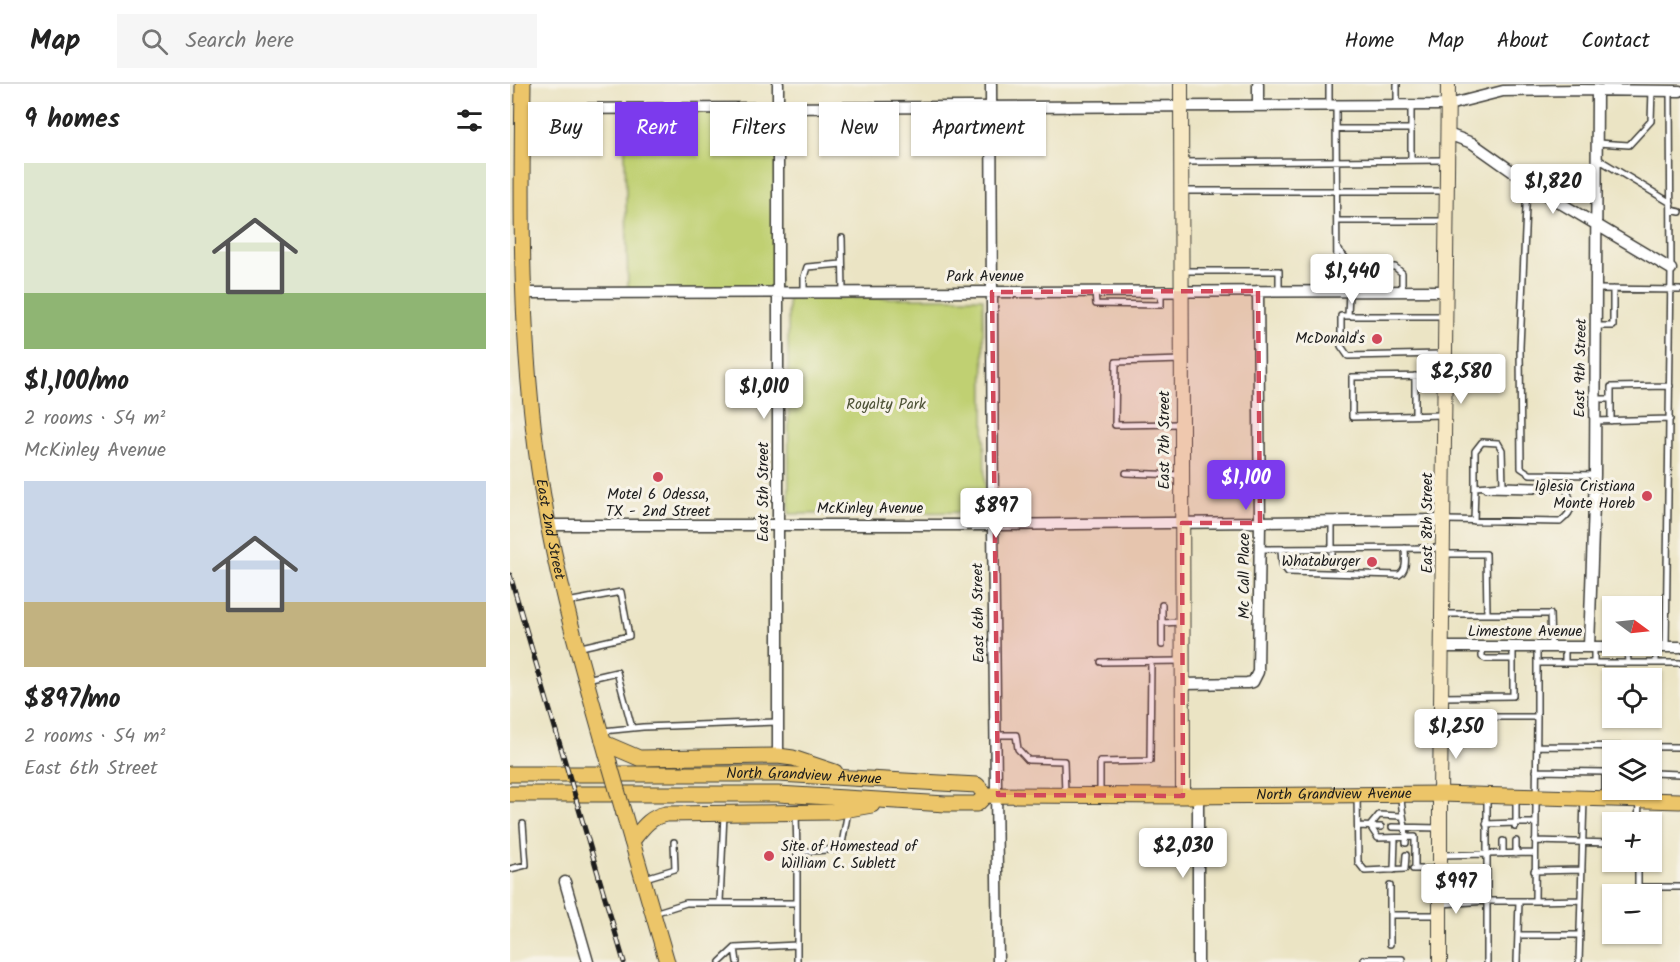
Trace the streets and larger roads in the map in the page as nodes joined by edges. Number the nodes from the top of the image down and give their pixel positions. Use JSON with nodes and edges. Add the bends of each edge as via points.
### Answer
{"nodes":[{"id":1,"x":523,"y":84,"type":"edge"},
{"id":2,"x":778,"y":84,"type":"edge"},
{"id":3,"x":991,"y":84,"type":"edge"},
{"id":4,"x":1181,"y":84,"type":"edge"},
{"id":5,"x":1258,"y":84,"type":"edge"},
{"id":6,"x":1448,"y":84,"type":"edge"},
{"id":7,"x":1540,"y":87,"type":"edge"},
{"id":8,"x":1578,"y":87,"type":"edge"},
{"id":9,"x":1670,"y":89,"type":"edge"},
{"id":10,"x":1597,"y":90,"type":"junction"},
{"id":11,"x":778,"y":102,"type":"edge"},
{"id":12,"x":992,"y":102,"type":"edge"},
{"id":13,"x":1448,"y":105,"type":"junction"},
{"id":14,"x":1181,"y":106,"type":"junction"},
{"id":15,"x":1258,"y":106,"type":"junction"},
{"id":16,"x":911,"y":107,"type":"edge"},
{"id":17,"x":1046,"y":107,"type":"edge"},
{"id":18,"x":710,"y":108,"type":"edge"},
{"id":19,"x":807,"y":108,"type":"edge"},
{"id":20,"x":522,"y":109,"type":"junction"},
{"id":21,"x":1448,"y":134,"type":"junction"},
{"id":22,"x":778,"y":156,"type":"edge"},
{"id":23,"x":992,"y":156,"type":"edge"},
{"id":24,"x":1597,"y":224,"type":"junction"},
{"id":25,"x":1671,"y":269,"type":"road end"},
{"id":26,"x":1182,"y":291,"type":"junction"},
{"id":27,"x":1258,"y":291,"type":"junction"},
{"id":28,"x":1446,"y":291,"type":"junction"},
{"id":29,"x":778,"y":292,"type":"junction"},
{"id":30,"x":992,"y":292,"type":"junction"},
{"id":31,"x":524,"y":293,"type":"junction"},
{"id":32,"x":1444,"y":520,"type":"junction"},
{"id":33,"x":1260,"y":523,"type":"junction"},
{"id":34,"x":779,"y":524,"type":"junction"},
{"id":35,"x":1182,"y":524,"type":"junction"},
{"id":36,"x":548,"y":525,"type":"junction"},
{"id":37,"x":993,"y":525,"type":"junction"},
{"id":38,"x":1443,"y":647,"type":"junction"},
{"id":39,"x":1592,"y":647,"type":"junction"},
{"id":40,"x":1680,"y":647,"type":"edge"},
{"id":41,"x":1183,"y":684,"type":"junction"},
{"id":42,"x":602,"y":737,"type":"junction"},
{"id":43,"x":778,"y":756,"type":"junction"},
{"id":44,"x":614,"y":768,"type":"junction"},
{"id":45,"x":510,"y":774,"type":"edge"},
{"id":46,"x":858,"y":779,"type":"junction"},
{"id":47,"x":510,"y":794,"type":"edge"},
{"id":48,"x":1440,"y":794,"type":"junction"},
{"id":49,"x":992,"y":795,"type":"junction"},
{"id":50,"x":1190,"y":796,"type":"junction"},
{"id":51,"x":899,"y":801,"type":"junction"},
{"id":52,"x":1680,"y":801,"type":"edge"},
{"id":53,"x":632,"y":841,"type":"junction"},
{"id":54,"x":565,"y":882,"type":"dead end"},
{"id":55,"x":588,"y":962,"type":"edge"},
{"id":56,"x":667,"y":962,"type":"edge"},
{"id":57,"x":998,"y":962,"type":"edge"},
{"id":58,"x":1198,"y":962,"type":"edge"},
{"id":59,"x":1440,"y":962,"type":"edge"}],
"edges":[{"from":1,"to":20,"type":"main road","name":"East 2nd Street"},
{"from":2,"to":11,"type":"street","name":"East 5th Street"},
{"from":3,"to":12,"type":"street","name":"East 6th Street"},
{"from":4,"to":14,"type":"main road","name":"East 7th Street"},
{"from":5,"to":15,"type":"street"},
{"from":6,"to":13,"type":"main road","name":"East 8th Street"},
{"from":7,"to":8,"type":"street"},
{"from":7,"to":13,"type":"street","via":[[1503,91]]},
{"from":8,"to":10,"type":"street"},
{"from":9,"to":10,"type":"street"},
{"from":10,"to":24,"type":"street","name":"East 9th Street"},
{"from":13,"to":15,"type":"street"},
{"from":13,"to":21,"type":"main road","name":"East 8th Street"},
{"from":14,"to":15,"type":"street"},
{"from":14,"to":17,"type":"street"},
{"from":14,"to":26,"type":"main road","name":"East 7th Street"},
{"from":16,"to":19,"type":"street"},
{"from":18,"to":20,"type":"street"},
{"from":20,"to":31,"type":"main road","name":"East 2nd Street"},
{"from":21,"to":24,"type":"street","via":[[1472,143]]},
{"from":21,"to":28,"type":"main road","name":"East 8th Street"},
{"from":22,"to":29,"type":"street","name":"East 5th Street"},
{"from":23,"to":30,"type":"street","name":"East 6th Street"},
{"from":24,"to":25,"type":"street"},
{"from":24,"to":39,"type":"street","name":"East 9th Street"},
{"from":26,"to":27,"type":"street","name":"Park Avenue"},
{"from":26,"to":30,"type":"street","name":"Park Avenue"},
{"from":26,"to":35,"type":"main road","name":"East 7th Street"},
{"from":27,"to":28,"type":"street","name":"Park Avenue"},
{"from":27,"to":33,"type":"street","name":"Mc Call Place"},
{"from":28,"to":32,"type":"main road","name":"East 8th Street"},
{"from":29,"to":30,"type":"street","name":"Park Avenue"},
{"from":29,"to":31,"type":"street","name":"Park Avenue"},
{"from":29,"to":34,"type":"street","name":"East 5th Street"},
{"from":30,"to":37,"type":"street","name":"East 6th Street"},
{"from":31,"to":36,"type":"main road","name":"East 2nd Street","via":[[532,412]]},
{"from":32,"to":33,"type":"street","name":"McKinley Avenue"},
{"from":32,"to":38,"type":"main road","name":"East 8th Street"},
{"from":33,"to":35,"type":"street","name":"McKinley Avenue"},
{"from":33,"to":41,"type":"street","name":"Mc Call Place","via":[[1260,654],[1256,678],[1247,683]]},
{"from":34,"to":36,"type":"street","name":"McKinley Avenue"},
{"from":34,"to":37,"type":"street","name":"McKinley Avenue"},
{"from":34,"to":43,"type":"street","name":"East 5th Street"},
{"from":35,"to":37,"type":"street","name":"McKinley Avenue"},
{"from":35,"to":41,"type":"main road","name":"East 7th Street"},
{"from":36,"to":42,"type":"main road","name":"East 2nd Street"},
{"from":37,"to":49,"type":"street","name":"East 6th Street","via":[[996,735]]},
{"from":38,"to":39,"type":"street","name":"Limestone Avenue"},
{"from":38,"to":48,"type":"main road","name":"East 8th Street"},
{"from":39,"to":40,"type":"street","name":"Limestone Avenue"},
{"from":41,"to":50,"type":"main road","name":"East 7th Street"},
{"from":42,"to":43,"type":"main road","via":[[639,758]]},
{"from":42,"to":44,"type":"main road","name":"East 2nd Street"},
{"from":43,"to":46,"type":"main road"},
{"from":44,"to":45,"type":"main road","name":"North Grandview Avenue"},
{"from":44,"to":46,"type":"main road","name":"North Grandview Avenue"},
{"from":44,"to":53,"type":"main road","name":"East 2nd Street","bridge":true},
{"from":46,"to":49,"type":"main road","name":"North Grandview Avenue","via":[[977,785]]},
{"from":47,"to":51,"type":"main road","name":"North Grandview Avenue","via":[[778,794]]},
{"from":48,"to":50,"type":"main road","name":"North Grandview Avenue"},
{"from":48,"to":52,"type":"main road","name":"North Grandview Avenue"},
{"from":48,"to":59,"type":"main road","name":"East 8th Street"},
{"from":49,"to":50,"type":"main road","name":"North Grandview Avenue"},
{"from":49,"to":51,"type":"main road","name":"North Grandview Avenue","via":[[977,804]]},
{"from":49,"to":57,"type":"street","name":"East 6th Street"},
{"from":50,"to":58,"type":"street","name":"East 7th Street"},
{"from":51,"to":53,"type":"main road","via":[[832,812],[657,816]]},
{"from":53,"to":56,"type":"main road","name":"East 2nd Street"},
{"from":54,"to":55,"type":"street"}]}
